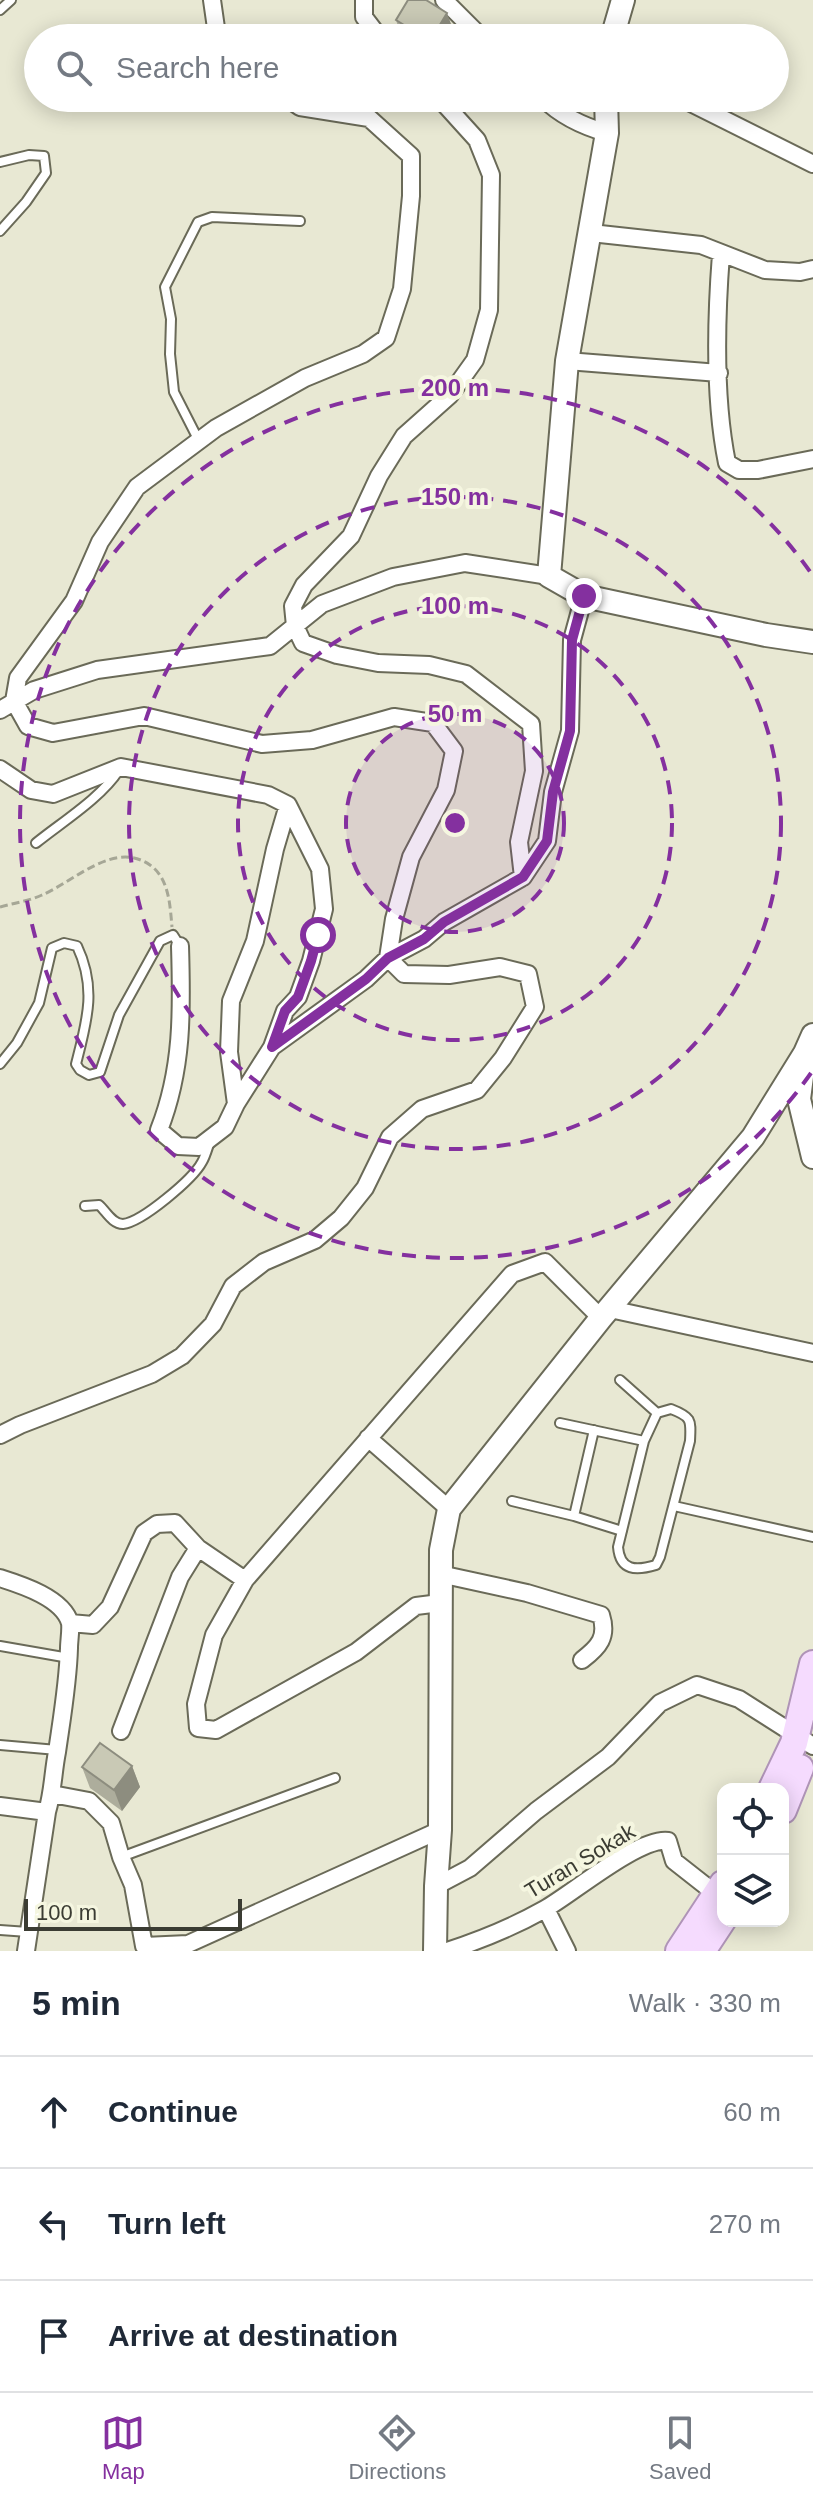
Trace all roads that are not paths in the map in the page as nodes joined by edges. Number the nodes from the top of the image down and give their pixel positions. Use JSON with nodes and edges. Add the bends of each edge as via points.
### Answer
{"nodes":[{"id":1,"x":11,"y":0,"type":"edge"},
{"id":2,"x":212,"y":0,"type":"edge"},
{"id":3,"x":364,"y":0,"type":"edge"},
{"id":4,"x":444,"y":0,"type":"edge"},
{"id":5,"x":621,"y":1,"type":"edge"},
{"id":6,"x":0,"y":10,"type":"edge"},
{"id":7,"x":215,"y":24,"type":"edge"},
{"id":8,"x":369,"y":24,"type":"edge"},
{"id":9,"x":468,"y":24,"type":"edge"},
{"id":10,"x":615,"y":24,"type":"edge"},
{"id":11,"x":331,"y":112,"type":"edge"},
{"id":12,"x":452,"y":112,"type":"edge"},
{"id":13,"x":560,"y":112,"type":"edge"},
{"id":14,"x":606,"y":112,"type":"edge"},
{"id":15,"x":709,"y":112,"type":"edge"},
{"id":16,"x":607,"y":133,"type":"junction"},
{"id":17,"x":0,"y":162,"type":"edge"},
{"id":18,"x":813,"y":164,"type":"edge"},
{"id":19,"x":300,"y":221,"type":"dead end"},
{"id":20,"x":0,"y":231,"type":"edge"},
{"id":21,"x":591,"y":233,"type":"junction"},
{"id":22,"x":721,"y":254,"type":"junction"},
{"id":23,"x":813,"y":269,"type":"edge"},
{"id":24,"x":567,"y":361,"type":"junction"},
{"id":25,"x":719,"y":373,"type":"junction"},
{"id":26,"x":199,"y":441,"type":"junction"},
{"id":27,"x":813,"y":459,"type":"edge"},
{"id":28,"x":549,"y":576,"type":"junction"},
{"id":29,"x":584,"y":596,"type":"junction"},
{"id":30,"x":295,"y":626,"type":"junction"},
{"id":31,"x":813,"y":642,"type":"edge"},
{"id":32,"x":7,"y":706,"type":"edge"},
{"id":33,"x":121,"y":767,"type":"junction"},
{"id":34,"x":0,"y":769,"type":"edge"},
{"id":35,"x":288,"y":805,"type":"junction"},
{"id":36,"x":36,"y":843,"type":"dead end"},
{"id":37,"x":523,"y":877,"type":"junction"},
{"id":38,"x":177,"y":940,"type":"joint"},
{"id":39,"x":388,"y":958,"type":"junction"},
{"id":40,"x":809,"y":1044,"type":"edge"},
{"id":41,"x":272,"y":1047,"type":"junction"},
{"id":42,"x":0,"y":1064,"type":"edge"},
{"id":43,"x":800,"y":1084,"type":"edge"},
{"id":44,"x":236,"y":1104,"type":"junction"},
{"id":45,"x":212,"y":1137,"type":"junction"},
{"id":46,"x":813,"y":1157,"type":"edge"},
{"id":47,"x":85,"y":1206,"type":"dead end"},
{"id":48,"x":606,"y":1314,"type":"junction"},
{"id":49,"x":813,"y":1353,"type":"edge"},
{"id":50,"x":620,"y":1380,"type":"dead end"},
{"id":51,"x":657,"y":1413,"type":"junction"},
{"id":52,"x":560,"y":1423,"type":"dead end"},
{"id":53,"x":594,"y":1430,"type":"junction"},
{"id":54,"x":0,"y":1435,"type":"edge"},
{"id":55,"x":368,"y":1438,"type":"junction"},
{"id":56,"x":644,"y":1441,"type":"junction"},
{"id":57,"x":512,"y":1501,"type":"dead end"},
{"id":58,"x":674,"y":1506,"type":"junction"},
{"id":59,"x":449,"y":1509,"type":"junction"},
{"id":60,"x":574,"y":1516,"type":"junction"},
{"id":61,"x":622,"y":1531,"type":"junction"},
{"id":62,"x":813,"y":1537,"type":"edge"},
{"id":63,"x":198,"y":1548,"type":"junction"},
{"id":64,"x":440,"y":1574,"type":"junction"},
{"id":65,"x":0,"y":1578,"type":"edge"},
{"id":66,"x":245,"y":1580,"type":"junction"},
{"id":67,"x":440,"y":1603,"type":"junction"},
{"id":68,"x":70,"y":1623,"type":"junction"},
{"id":69,"x":0,"y":1646,"type":"edge"},
{"id":70,"x":69,"y":1658,"type":"junction"},
{"id":71,"x":582,"y":1660,"type":"dead end"},
{"id":72,"x":813,"y":1664,"type":"edge"},
{"id":73,"x":121,"y":1731,"type":"dead end"},
{"id":74,"x":808,"y":1738,"type":"edge"},
{"id":75,"x":0,"y":1745,"type":"edge"},
{"id":76,"x":57,"y":1750,"type":"junction"},
{"id":77,"x":335,"y":1778,"type":"dead end"},
{"id":78,"x":776,"y":1783,"type":"edge"},
{"id":79,"x":789,"y":1793,"type":"edge"},
{"id":80,"x":52,"y":1794,"type":"junction"},
{"id":81,"x":0,"y":1806,"type":"edge"},
{"id":82,"x":47,"y":1812,"type":"junction"},
{"id":83,"x":440,"y":1830,"type":"junction"},
{"id":84,"x":121,"y":1857,"type":"junction"},
{"id":85,"x":436,"y":1886,"type":"junction"},
{"id":86,"x":717,"y":1896,"type":"edge"},
{"id":87,"x":717,"y":1904,"type":"edge"},
{"id":88,"x":546,"y":1909,"type":"junction"},
{"id":89,"x":717,"y":1910,"type":"edge"},
{"id":90,"x":0,"y":1930,"type":"edge"},
{"id":91,"x":28,"y":1932,"type":"junction"},
{"id":92,"x":143,"y":1948,"type":"edge"},
{"id":93,"x":26,"y":1951,"type":"edge"},
{"id":94,"x":435,"y":1951,"type":"edge"},
{"id":95,"x":447,"y":1951,"type":"edge"},
{"id":96,"x":567,"y":1951,"type":"edge"},
{"id":97,"x":679,"y":1951,"type":"edge"},
{"id":98,"x":702,"y":1951,"type":"edge"}],
"edges":[{"from":1,"to":6,"type":"lane"},
{"from":2,"to":7,"type":"street"},
{"from":3,"to":8,"type":"street"},
{"from":4,"to":9,"type":"street"},
{"from":5,"to":10,"type":"street"},
{"from":11,"to":26,"type":"street","via":[[369,118],[411,156],[402,289],[386,338],[363,354],[305,378]]},
{"from":12,"to":30,"type":"street","via":[[477,140],[491,175],[489,310],[475,360],[450,395],[404,436],[351,536],[304,585],[293,606]]},
{"from":13,"to":16,"type":"street"},
{"from":14,"to":16,"type":"street"},
{"from":15,"to":18,"type":"street"},
{"from":16,"to":21,"type":"street"},
{"from":17,"to":20,"type":"lane","via":[[44,156],[46,173]]},
{"from":19,"to":26,"type":"lane","via":[[212,217],[198,222],[165,287],[174,392]]},
{"from":21,"to":22,"type":"street","via":[[701,245]]},
{"from":21,"to":24,"type":"street"},
{"from":22,"to":23,"type":"street","via":[[765,270]]},
{"from":22,"to":25,"type":"street"},
{"from":24,"to":25,"type":"street"},
{"from":24,"to":28,"type":"street"},
{"from":25,"to":27,"type":"street","via":[[727,463],[739,470],[758,470]]},
{"from":26,"to":32,"type":"street","via":[[137,487],[100,542],[74,601],[18,678]]},
{"from":28,"to":29,"type":"street"},
{"from":28,"to":30,"type":"street","via":[[465,563],[393,577],[322,604]]},
{"from":29,"to":31,"type":"street"},
{"from":29,"to":37,"type":"street","via":[[572,640],[570,731],[553,792],[547,841]]},
{"from":30,"to":32,"type":"street","via":[[270,646],[97,670],[34,690]]},
{"from":30,"to":37,"type":"street","via":[[303,643],[337,655],[466,674],[531,724],[534,771],[519,842]]},
{"from":32,"to":39,"type":"street","via":[[28,726],[53,733],[144,716],[262,744],[312,740],[394,717],[433,723],[454,751],[446,790],[411,857]]},
{"from":33,"to":34,"type":"street","via":[[53,794],[31,790]]},
{"from":33,"to":35,"type":"street","via":[[268,795]]},
{"from":33,"to":36,"type":"lane","via":[[113,780]]},
{"from":35,"to":41,"type":"street","via":[[320,869],[324,909],[298,997],[285,1011]]},
{"from":35,"to":44,"type":"street","via":[[255,941],[231,1001],[229,1052]]},
{"from":37,"to":39,"type":"street"},
{"from":38,"to":42,"type":"lane","via":[[160,941],[119,1015],[100,1072],[89,1075],[76,1064],[90,1010],[85,963],[77,946],[64,943],[52,948],[39,1003]]},
{"from":38,"to":45,"type":"street","via":[[182,1007],[178,1061],[159,1130],[178,1146],[199,1147]]},
{"from":39,"to":41,"type":"street"},
{"from":39,"to":54,"type":"street","via":[[404,974],[449,975],[500,967],[528,974],[535,1007],[477,1090],[422,1109],[390,1137],[365,1188],[341,1218],[315,1240],[264,1262],[233,1286],[213,1324],[182,1356],[152,1374]]},
{"from":40,"to":43,"type":"street"},
{"from":41,"to":44,"type":"street"},
{"from":43,"to":46,"type":"street"},
{"from":43,"to":48,"type":"street"},
{"from":44,"to":45,"type":"street","via":[[225,1127]]},
{"from":45,"to":47,"type":"lane","via":[[202,1164],[137,1219],[121,1224],[99,1205]]},
{"from":48,"to":49,"type":"street"},
{"from":48,"to":55,"type":"street","via":[[545,1262],[512,1274]]},
{"from":48,"to":59,"type":"street"},
{"from":50,"to":51,"type":"lane"},
{"from":51,"to":56,"type":"lane"},
{"from":51,"to":58,"type":"lane","via":[[671,1409],[691,1422]]},
{"from":52,"to":53,"type":"lane"},
{"from":53,"to":56,"type":"lane"},
{"from":53,"to":60,"type":"lane"},
{"from":55,"to":59,"type":"street"},
{"from":55,"to":66,"type":"street"},
{"from":56,"to":61,"type":"lane"},
{"from":57,"to":60,"type":"lane"},
{"from":58,"to":61,"type":"lane","via":[[656,1565],[625,1565],[619,1559]]},
{"from":58,"to":62,"type":"lane"},
{"from":59,"to":64,"type":"street"},
{"from":60,"to":61,"type":"lane"},
{"from":63,"to":66,"type":"street"},
{"from":63,"to":68,"type":"street","via":[[175,1523],[157,1524],[144,1533],[110,1607],[93,1625]]},
{"from":63,"to":73,"type":"street","via":[[180,1577]]},
{"from":64,"to":67,"type":"street"},
{"from":64,"to":71,"type":"street","via":[[601,1615],[605,1627],[598,1648]]},
{"from":65,"to":68,"type":"street","via":[[33,1588]]},
{"from":66,"to":67,"type":"street","via":[[214,1635],[196,1704],[198,1728],[216,1730],[356,1652],[416,1606]]},
{"from":67,"to":83,"type":"street"},
{"from":68,"to":70,"type":"street"},
{"from":69,"to":70,"type":"lane"},
{"from":70,"to":76,"type":"street"},
{"from":72,"to":74,"type":"main road"},
{"from":74,"to":78,"type":"main road"},
{"from":74,"to":79,"type":"main road"},
{"from":74,"to":85,"type":"street","via":[[739,1699],[697,1685],[660,1703],[608,1757],[470,1868]]},
{"from":75,"to":76,"type":"lane"},
{"from":76,"to":80,"type":"street"},
{"from":77,"to":84,"type":"lane"},
{"from":80,"to":82,"type":"street"},
{"from":80,"to":84,"type":"street","via":[[89,1801],[111,1823]]},
{"from":81,"to":82,"type":"street"},
{"from":82,"to":91,"type":"street"},
{"from":83,"to":85,"type":"street"},
{"from":83,"to":92,"type":"street","via":[[188,1944]]},
{"from":84,"to":92,"type":"street","via":[[133,1885]]},
{"from":85,"to":94,"type":"street"},
{"from":86,"to":88,"type":"street","name":"Turan Sokak","via":[[674,1861],[668,1841],[658,1840]]},
{"from":87,"to":97,"type":"main road"},
{"from":88,"to":95,"type":"street","name":"Turan Sokak"},
{"from":88,"to":96,"type":"street"},
{"from":89,"to":98,"type":"main road"},
{"from":90,"to":91,"type":"lane"},
{"from":91,"to":93,"type":"street"}]}
